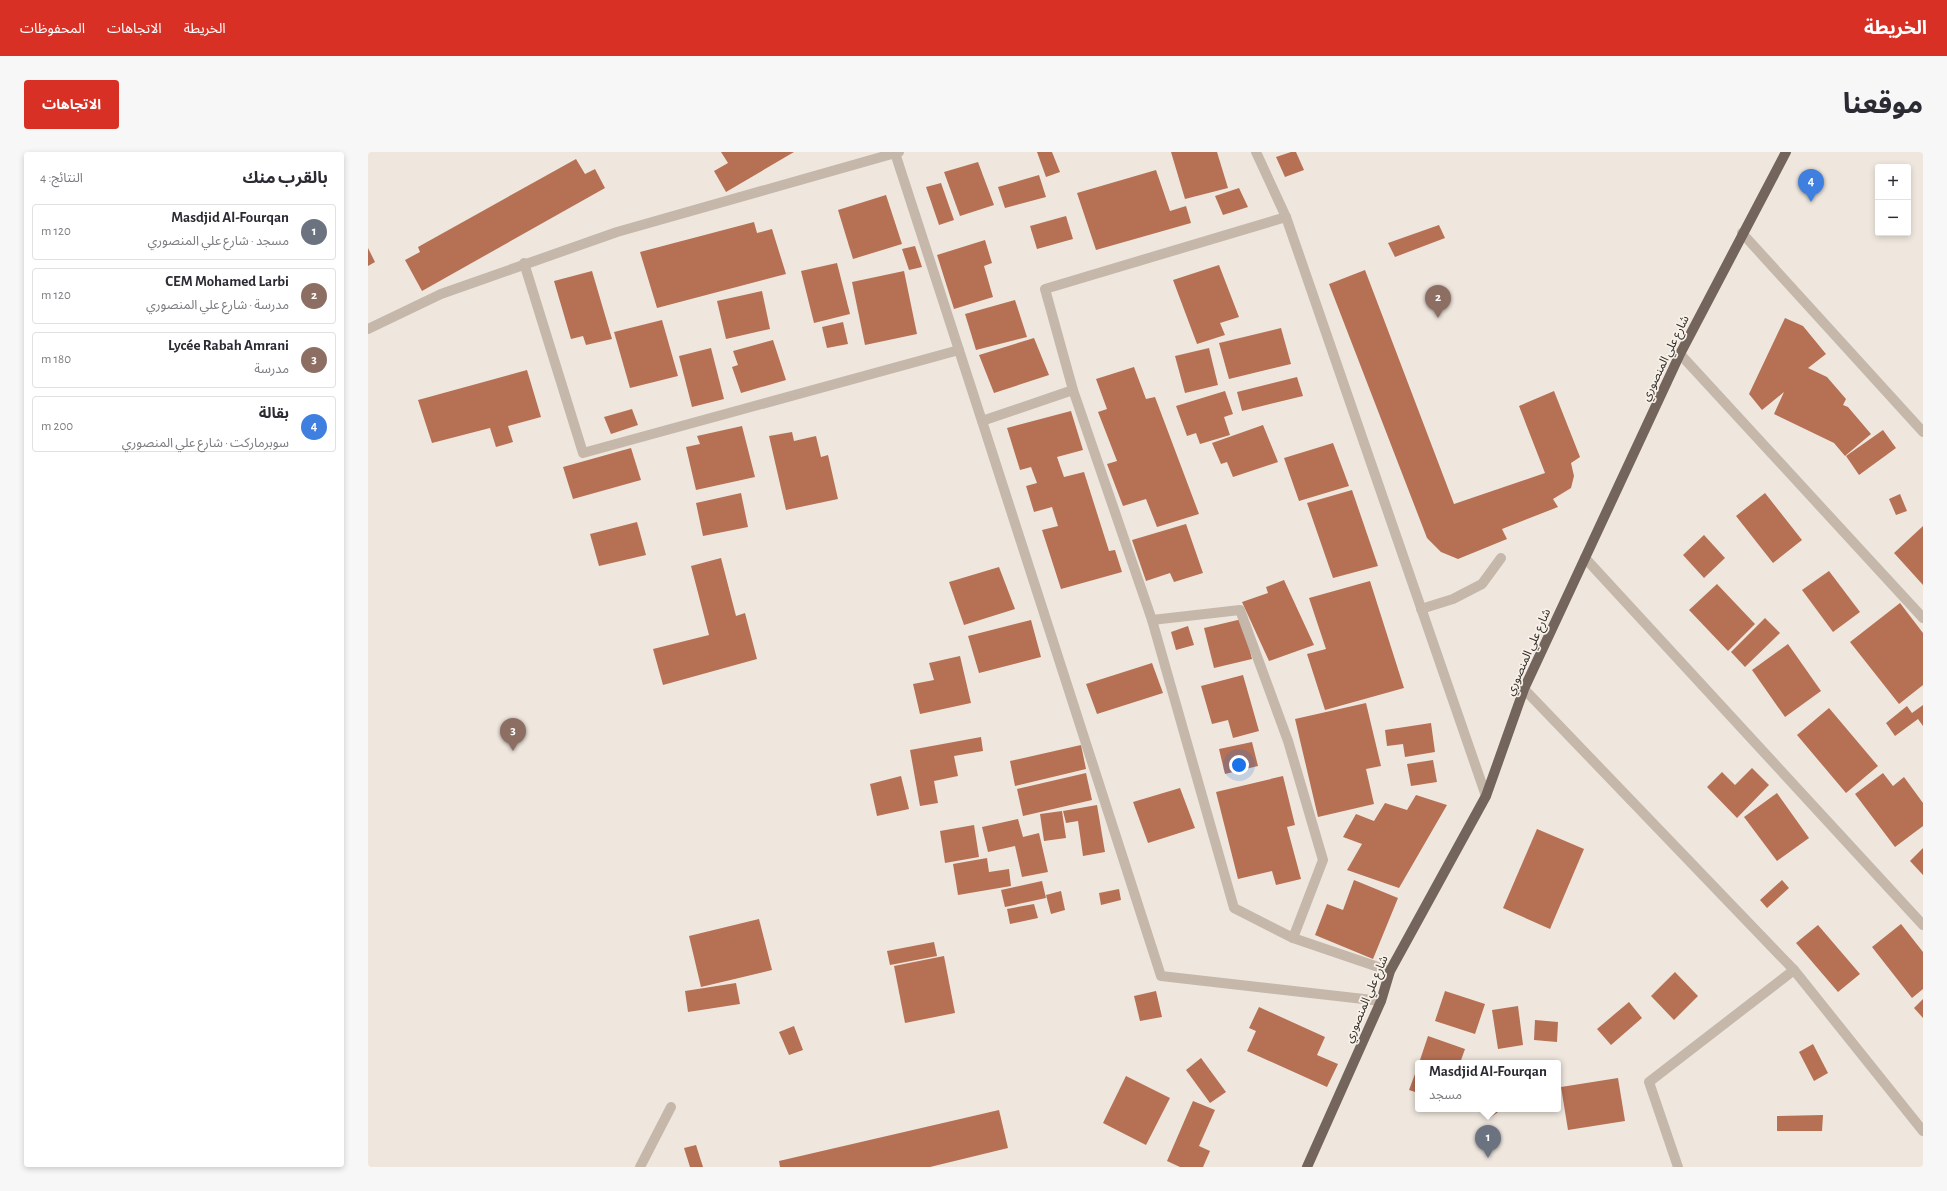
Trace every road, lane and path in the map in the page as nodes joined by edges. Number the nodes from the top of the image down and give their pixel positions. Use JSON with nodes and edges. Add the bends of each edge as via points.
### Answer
{"nodes":[{"id":1,"x":897,"y":152,"type":"edge"},
{"id":2,"x":1256,"y":152,"type":"edge"},
{"id":3,"x":1786,"y":152,"type":"edge"},
{"id":4,"x":1286,"y":217,"type":"junction"},
{"id":5,"x":1742,"y":233,"type":"junction"},
{"id":6,"x":524,"y":264,"type":"junction"},
{"id":7,"x":368,"y":329,"type":"edge"},
{"id":8,"x":959,"y":350,"type":"junction"},
{"id":9,"x":1680,"y":354,"type":"junction"},
{"id":10,"x":1073,"y":390,"type":"junction"},
{"id":11,"x":982,"y":421,"type":"junction"},
{"id":12,"x":1923,"y":432,"type":"edge"},
{"id":13,"x":1501,"y":558,"type":"dead end"},
{"id":14,"x":1585,"y":558,"type":"junction"},
{"id":15,"x":1421,"y":610,"type":"junction"},
{"id":16,"x":1923,"y":618,"type":"edge"},
{"id":17,"x":1152,"y":620,"type":"junction"},
{"id":18,"x":1524,"y":689,"type":"junction"},
{"id":19,"x":1486,"y":796,"type":"junction"},
{"id":20,"x":1923,"y":924,"type":"edge"},
{"id":21,"x":1293,"y":938,"type":"junction"},
{"id":22,"x":1794,"y":970,"type":"junction"},
{"id":23,"x":1390,"y":971,"type":"junction"},
{"id":24,"x":1382,"y":1001,"type":"junction"},
{"id":25,"x":671,"y":1108,"type":"dead end"},
{"id":26,"x":1923,"y":1131,"type":"edge"},
{"id":27,"x":640,"y":1167,"type":"edge"},
{"id":28,"x":1306,"y":1167,"type":"edge"},
{"id":29,"x":1678,"y":1167,"type":"edge"}],
"edges":[{"from":1,"to":6,"type":"street","via":[[616,232]]},
{"from":1,"to":8,"type":"street"},
{"from":2,"to":4,"type":"street"},
{"from":3,"to":5,"type":"main road","name":"شارع علي المنصوري"},
{"from":4,"to":10,"type":"street","via":[[1045,289]]},
{"from":4,"to":15,"type":"street"},
{"from":5,"to":9,"type":"main road","name":"شارع علي المنصوري"},
{"from":5,"to":12,"type":"street"},
{"from":6,"to":7,"type":"street","via":[[441,294]]},
{"from":6,"to":8,"type":"street","via":[[583,453]]},
{"from":8,"to":11,"type":"street"},
{"from":9,"to":14,"type":"main road","name":"شارع علي المنصوري"},
{"from":9,"to":16,"type":"street"},
{"from":10,"to":11,"type":"street"},
{"from":10,"to":17,"type":"street"},
{"from":11,"to":24,"type":"street","via":[[1161,976]]},
{"from":13,"to":15,"type":"street","via":[[1482,584],[1453,599]]},
{"from":14,"to":18,"type":"main road","name":"شارع علي المنصوري"},
{"from":14,"to":20,"type":"street"},
{"from":15,"to":19,"type":"street"},
{"from":17,"to":21,"type":"street","via":[[1234,908]]},
{"from":17,"to":21,"type":"street","via":[[1240,610],[1288,741],[1323,860]]},
{"from":18,"to":19,"type":"main road","name":"شارع علي المنصوري"},
{"from":18,"to":22,"type":"street"},
{"from":19,"to":23,"type":"main road","name":"شارع علي المنصوري"},
{"from":21,"to":23,"type":"street"},
{"from":22,"to":26,"type":"street"},
{"from":22,"to":29,"type":"street","via":[[1649,1082]]},
{"from":23,"to":24,"type":"main road","name":"شارع علي المنصوري"},
{"from":24,"to":28,"type":"main road","name":"شارع علي المنصوري"},
{"from":25,"to":27,"type":"street"}]}
